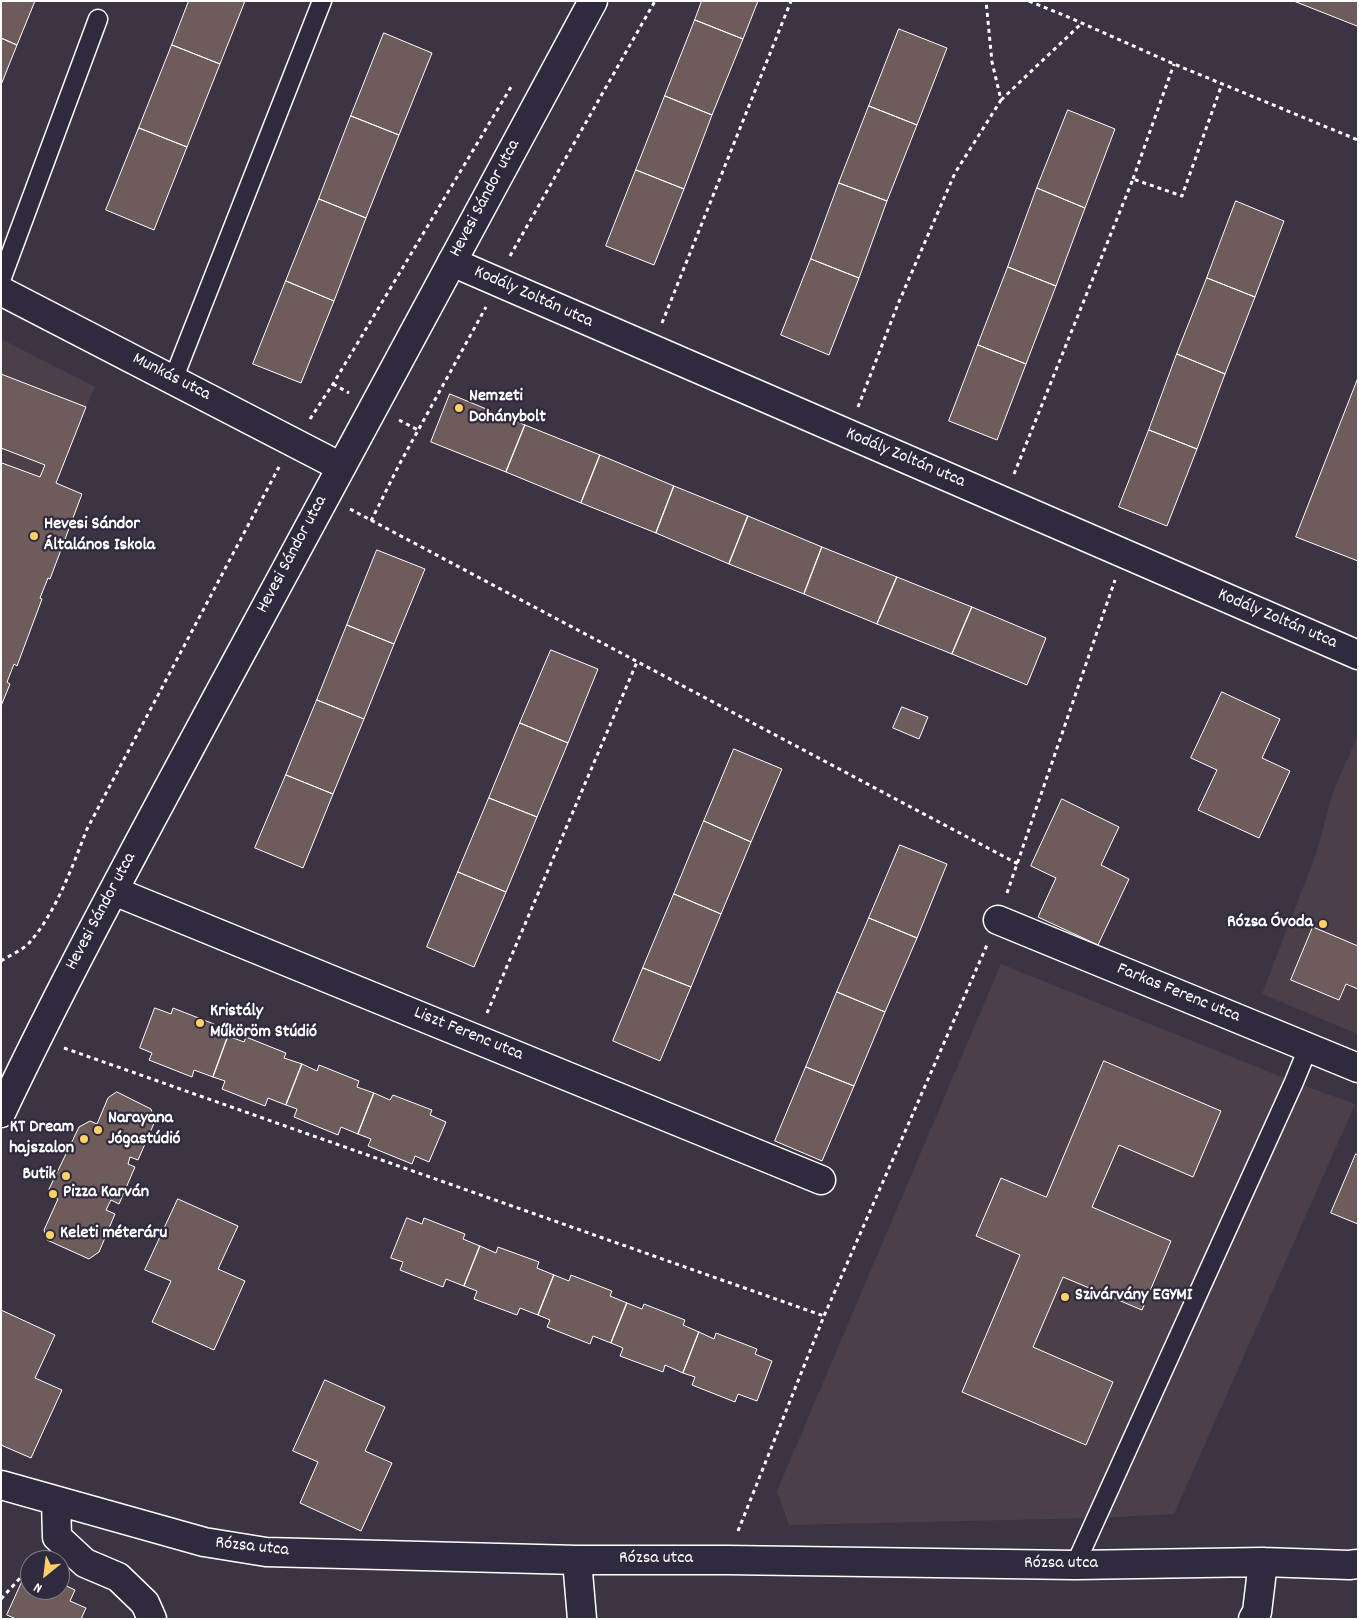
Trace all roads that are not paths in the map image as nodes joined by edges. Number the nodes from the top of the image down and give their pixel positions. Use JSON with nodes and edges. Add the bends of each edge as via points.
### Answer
{"nodes":[{"id":1,"x":322,"y":1,"type":"edge"},
{"id":2,"x":593,"y":1,"type":"edge"},
{"id":3,"x":98,"y":19,"type":"dead end"},
{"id":4,"x":452,"y":262,"type":"junction"},
{"id":5,"x":1,"y":280,"type":"edge"},
{"id":6,"x":1,"y":290,"type":"edge"},
{"id":7,"x":173,"y":380,"type":"junction"},
{"id":8,"x":341,"y":467,"type":"junction"},
{"id":9,"x":1358,"y":654,"type":"edge"},
{"id":10,"x":114,"y":891,"type":"junction"},
{"id":11,"x":998,"y":920,"type":"road end"},
{"id":12,"x":1308,"y":1048,"type":"junction"},
{"id":13,"x":1358,"y":1068,"type":"edge"},
{"id":14,"x":1,"y":1113,"type":"edge"},
{"id":15,"x":821,"y":1180,"type":"dead end"},
{"id":16,"x":1,"y":1485,"type":"edge"},
{"id":17,"x":56,"y":1502,"type":"junction"},
{"id":18,"x":577,"y":1560,"type":"junction"},
{"id":19,"x":1263,"y":1562,"type":"junction"},
{"id":20,"x":1358,"y":1564,"type":"edge"},
{"id":21,"x":1075,"y":1566,"type":"junction"},
{"id":22,"x":152,"y":1619,"type":"edge"},
{"id":23,"x":582,"y":1619,"type":"edge"},
{"id":24,"x":1253,"y":1619,"type":"edge"}],
"edges":[{"from":1,"to":7,"type":"lane"},
{"from":2,"to":4,"type":"street","name":"Hevesi Sándor utca"},
{"from":3,"to":5,"type":"lane"},
{"from":4,"to":8,"type":"street","name":"Hevesi Sándor utca"},
{"from":4,"to":9,"type":"street","name":"Kodály Zoltán utca"},
{"from":6,"to":7,"type":"street","name":"Munkás utca"},
{"from":7,"to":8,"type":"street","name":"Munkás utca"},
{"from":8,"to":10,"type":"street","name":"Hevesi Sándor utca"},
{"from":10,"to":14,"type":"street","name":"Hevesi Sándor utca","via":[[36,1038]]},
{"from":10,"to":15,"type":"street","name":"Liszt Ferenc utca"},
{"from":11,"to":12,"type":"street","name":"Farkas Ferenc utca"},
{"from":12,"to":13,"type":"street","name":"Farkas Ferenc utca"},
{"from":12,"to":21,"type":"lane"},
{"from":16,"to":17,"type":"street","name":"Rózsa utca"},
{"from":17,"to":18,"type":"street","name":"Rózsa utca","via":[[204,1542],[266,1552]]},
{"from":17,"to":22,"type":"street","via":[[57,1537],[85,1563],[118,1577],[145,1603]]},
{"from":18,"to":21,"type":"street","name":"Rózsa utca"},
{"from":18,"to":23,"type":"street"},
{"from":19,"to":20,"type":"street","name":"Rózsa utca"},
{"from":19,"to":21,"type":"street","name":"Rózsa utca"},
{"from":19,"to":24,"type":"street","via":[[1257,1612]]}]}
